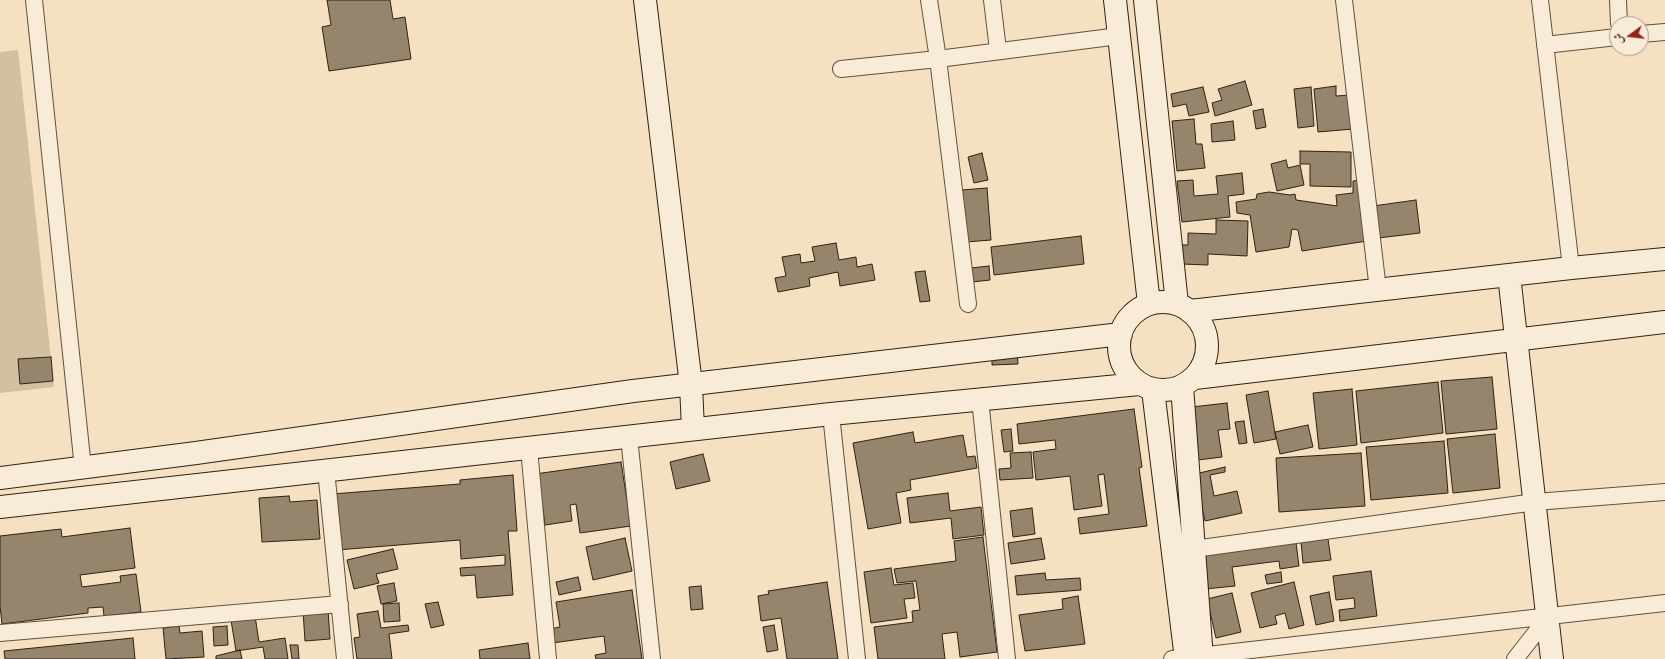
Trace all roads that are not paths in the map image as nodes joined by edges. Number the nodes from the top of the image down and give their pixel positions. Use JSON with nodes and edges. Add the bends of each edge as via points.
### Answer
{"nodes":[{"id":1,"x":34,"y":0,"type":"edge"},
{"id":2,"x":645,"y":0,"type":"edge"},
{"id":3,"x":929,"y":0,"type":"edge"},
{"id":4,"x":992,"y":0,"type":"edge"},
{"id":5,"x":1115,"y":0,"type":"edge"},
{"id":6,"x":1145,"y":0,"type":"edge"},
{"id":7,"x":1344,"y":0,"type":"edge"},
{"id":8,"x":1540,"y":0,"type":"edge"},
{"id":9,"x":1618,"y":0,"type":"edge"},
{"id":10,"x":1619,"y":16,"type":"edge"},
{"id":11,"x":1665,"y":32,"type":"edge"},
{"id":12,"x":1649,"y":33,"type":"edge"},
{"id":13,"x":1119,"y":36,"type":"junction"},
{"id":14,"x":1609,"y":38,"type":"edge"},
{"id":15,"x":1545,"y":45,"type":"junction"},
{"id":16,"x":998,"y":50,"type":"junction"},
{"id":17,"x":938,"y":59,"type":"junction"},
{"id":18,"x":842,"y":69,"type":"dead end"},
{"id":19,"x":1665,"y":259,"type":"edge"},
{"id":20,"x":1570,"y":268,"type":"junction"},
{"id":21,"x":1509,"y":275,"type":"junction"},
{"id":22,"x":1378,"y":290,"type":"junction"},
{"id":23,"x":968,"y":304,"type":"dead end"},
{"id":24,"x":1149,"y":304,"type":"junction"},
{"id":25,"x":1184,"y":308,"type":"junction"},
{"id":26,"x":1665,"y":322,"type":"edge"},
{"id":27,"x":1121,"y":334,"type":"junction"},
{"id":28,"x":1517,"y":339,"type":"junction"},
{"id":29,"x":1189,"y":382,"type":"junction"},
{"id":30,"x":691,"y":384,"type":"junction"},
{"id":31,"x":1146,"y":387,"type":"junction"},
{"id":32,"x":980,"y":399,"type":"junction"},
{"id":33,"x":831,"y":414,"type":"junction"},
{"id":34,"x":693,"y":429,"type":"junction"},
{"id":35,"x":629,"y":437,"type":"junction"},
{"id":36,"x":529,"y":448,"type":"junction"},
{"id":37,"x":83,"y":468,"type":"junction"},
{"id":38,"x":326,"y":470,"type":"junction"},
{"id":39,"x":0,"y":478,"type":"edge"},
{"id":40,"x":1665,"y":492,"type":"edge"},
{"id":41,"x":1535,"y":502,"type":"junction"},
{"id":42,"x":0,"y":507,"type":"edge"},
{"id":43,"x":1194,"y":548,"type":"junction"},
{"id":44,"x":1665,"y":603,"type":"edge"},
{"id":45,"x":340,"y":604,"type":"junction"},
{"id":46,"x":1548,"y":618,"type":"junction"},
{"id":47,"x":0,"y":633,"type":"edge"},
{"id":48,"x":1189,"y":658,"type":"edge"},
{"id":49,"x":345,"y":659,"type":"edge"},
{"id":50,"x":548,"y":659,"type":"edge"},
{"id":51,"x":652,"y":659,"type":"edge"},
{"id":52,"x":857,"y":659,"type":"edge"},
{"id":53,"x":1007,"y":659,"type":"edge"},
{"id":54,"x":1515,"y":659,"type":"edge"},
{"id":55,"x":1552,"y":659,"type":"edge"}],
"edges":[{"from":1,"to":37,"type":"street"},
{"from":2,"to":30,"type":"main road"},
{"from":3,"to":17,"type":"street"},
{"from":4,"to":16,"type":"street"},
{"from":5,"to":13,"type":"main road"},
{"from":6,"to":25,"type":"main road"},
{"from":7,"to":22,"type":"street"},
{"from":8,"to":15,"type":"street"},
{"from":9,"to":10,"type":"street"},
{"from":11,"to":12,"type":"street"},
{"from":13,"to":16,"type":"street"},
{"from":13,"to":24,"type":"main road"},
{"from":14,"to":15,"type":"street"},
{"from":15,"to":20,"type":"street"},
{"from":16,"to":17,"type":"street"},
{"from":17,"to":18,"type":"street"},
{"from":17,"to":23,"type":"street"},
{"from":19,"to":20,"type":"main road"},
{"from":20,"to":21,"type":"main road"},
{"from":21,"to":22,"type":"main road"},
{"from":21,"to":28,"type":"main road"},
{"from":22,"to":25,"type":"main road"},
{"from":24,"to":25,"type":"main road","via":[[1163,302]]},
{"from":24,"to":27,"type":"main road","via":[[1127,321]]},
{"from":25,"to":29,"type":"main road","via":[[1200,322],[1206,336],[1207,351],[1203,365]]},
{"from":26,"to":28,"type":"main road"},
{"from":27,"to":30,"type":"main road"},
{"from":27,"to":31,"type":"main road","via":[[1119,348],[1122,362],[1129,374]]},
{"from":28,"to":29,"type":"main road"},
{"from":28,"to":41,"type":"main road"},
{"from":29,"to":31,"type":"main road","via":[[1168,391]]},
{"from":29,"to":43,"type":"main road"},
{"from":30,"to":34,"type":"main road"},
{"from":30,"to":37,"type":"main road"},
{"from":31,"to":32,"type":"main road"},
{"from":31,"to":48,"type":"main road"},
{"from":32,"to":33,"type":"main road"},
{"from":32,"to":53,"type":"street"},
{"from":33,"to":34,"type":"main road"},
{"from":33,"to":52,"type":"street"},
{"from":34,"to":35,"type":"main road"},
{"from":35,"to":36,"type":"main road"},
{"from":35,"to":51,"type":"street"},
{"from":36,"to":38,"type":"main road"},
{"from":36,"to":50,"type":"street"},
{"from":37,"to":39,"type":"main road"},
{"from":38,"to":42,"type":"main road"},
{"from":38,"to":45,"type":"street"},
{"from":40,"to":41,"type":"street"},
{"from":41,"to":43,"type":"street"},
{"from":41,"to":46,"type":"main road"},
{"from":43,"to":48,"type":"main road"},
{"from":44,"to":46,"type":"street"},
{"from":45,"to":47,"type":"street"},
{"from":45,"to":49,"type":"street"},
{"from":46,"to":48,"type":"street"},
{"from":46,"to":54,"type":"street"},
{"from":46,"to":55,"type":"main road"}]}
